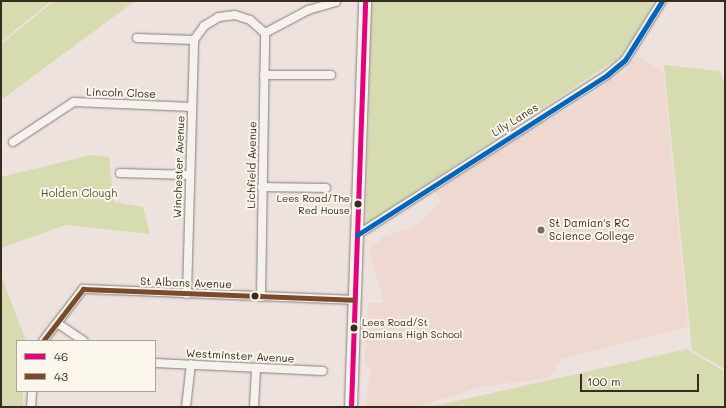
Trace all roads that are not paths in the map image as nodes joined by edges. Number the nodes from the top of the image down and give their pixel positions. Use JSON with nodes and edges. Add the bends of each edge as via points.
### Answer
{"nodes":[{"id":1,"x":364,"y":1,"type":"edge"},
{"id":2,"x":662,"y":1,"type":"edge"},
{"id":3,"x":336,"y":2,"type":"dead end"},
{"id":4,"x":265,"y":33,"type":"junction"},
{"id":5,"x":137,"y":38,"type":"dead end"},
{"id":6,"x":194,"y":40,"type":"junction"},
{"id":7,"x":264,"y":75,"type":"junction"},
{"id":8,"x":331,"y":75,"type":"dead end"},
{"id":9,"x":192,"y":108,"type":"junction"},
{"id":10,"x":13,"y":142,"type":"dead end"},
{"id":11,"x":120,"y":173,"type":"dead end"},
{"id":12,"x":190,"y":175,"type":"junction"},
{"id":13,"x":262,"y":186,"type":"junction"},
{"id":14,"x":326,"y":188,"type":"dead end"},
{"id":15,"x":357,"y":235,"type":"junction"},
{"id":16,"x":187,"y":294,"type":"junction"},
{"id":17,"x":261,"y":297,"type":"junction"},
{"id":18,"x":353,"y":300,"type":"junction"},
{"id":19,"x":57,"y":323,"type":"junction"},
{"id":20,"x":44,"y":340,"type":"edge"},
{"id":21,"x":82,"y":340,"type":"edge"},
{"id":22,"x":156,"y":363,"type":"edge"},
{"id":23,"x":190,"y":364,"type":"junction"},
{"id":24,"x":256,"y":368,"type":"junction"},
{"id":25,"x":323,"y":371,"type":"dead end"},
{"id":26,"x":32,"y":392,"type":"edge"},
{"id":27,"x":31,"y":407,"type":"edge"},
{"id":28,"x":186,"y":407,"type":"edge"},
{"id":29,"x":254,"y":407,"type":"edge"},
{"id":30,"x":351,"y":407,"type":"edge"}],
"edges":[{"from":1,"to":15,"type":"main road"},
{"from":2,"to":15,"type":"street","name":"Lily Lanes","via":[[625,60],[607,75]]},
{"from":3,"to":4,"type":"street","via":[[308,10]]},
{"from":4,"to":6,"type":"street","via":[[250,20],[225,16],[204,26]]},
{"from":4,"to":7,"type":"street","name":"Lichfield Avenue"},
{"from":5,"to":6,"type":"street"},
{"from":6,"to":9,"type":"street","name":"Winchester Avenue"},
{"from":7,"to":8,"type":"street"},
{"from":7,"to":13,"type":"street","name":"Lichfield Avenue"},
{"from":9,"to":10,"type":"street","name":"Lincoln Close","via":[[74,102]]},
{"from":9,"to":12,"type":"street","name":"Winchester Avenue"},
{"from":11,"to":12,"type":"street"},
{"from":12,"to":16,"type":"street","name":"Winchester Avenue"},
{"from":13,"to":14,"type":"street"},
{"from":13,"to":17,"type":"street","name":"Lichfield Avenue"},
{"from":15,"to":18,"type":"main road"},
{"from":16,"to":17,"type":"street","name":"St Albans Avenue"},
{"from":16,"to":19,"type":"street","name":"St Albans Avenue","via":[[82,289]]},
{"from":17,"to":18,"type":"street","name":"St Albans Avenue"},
{"from":18,"to":30,"type":"main road"},
{"from":19,"to":20,"type":"street","name":"St Albans Avenue"},
{"from":19,"to":21,"type":"street"},
{"from":22,"to":23,"type":"street","name":"Westminster Avenue"},
{"from":23,"to":24,"type":"street","name":"Westminster Avenue"},
{"from":23,"to":28,"type":"street"},
{"from":24,"to":25,"type":"street","name":"Westminster Avenue"},
{"from":24,"to":29,"type":"street"},
{"from":26,"to":27,"type":"street"}]}
